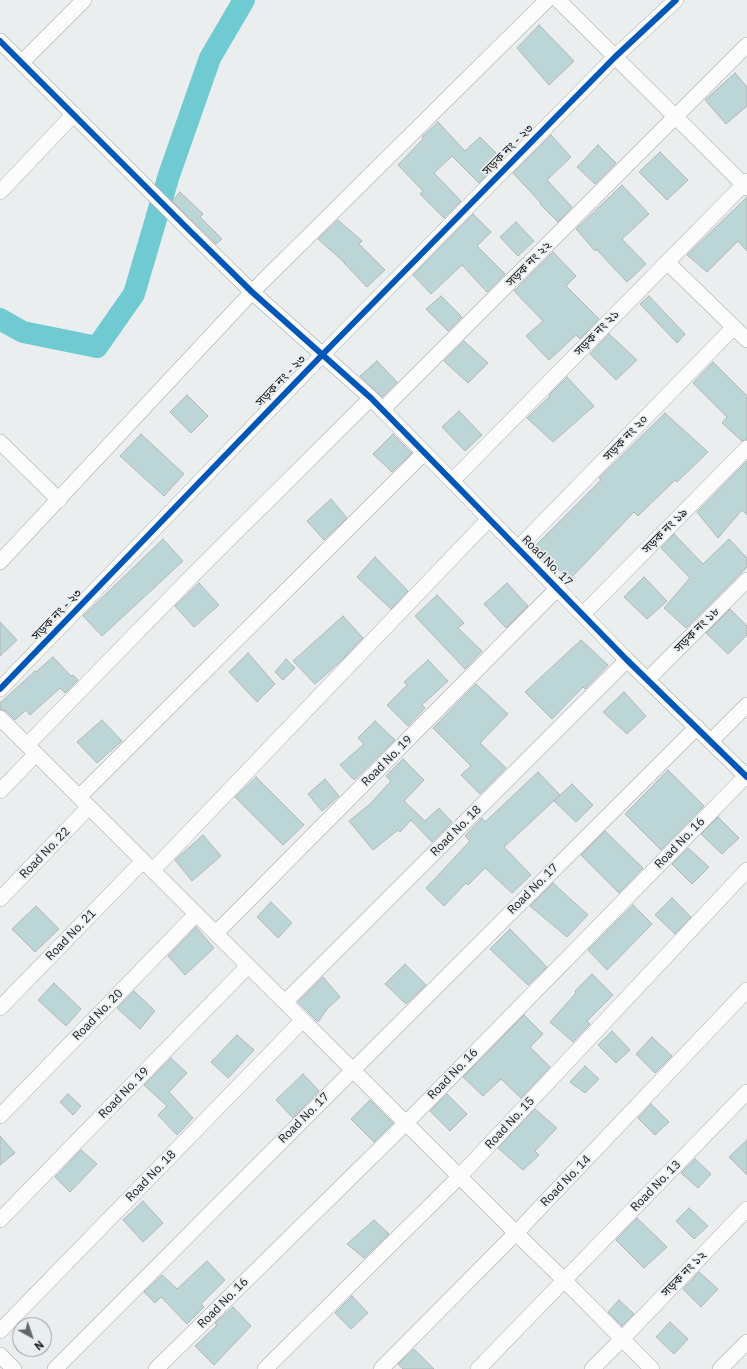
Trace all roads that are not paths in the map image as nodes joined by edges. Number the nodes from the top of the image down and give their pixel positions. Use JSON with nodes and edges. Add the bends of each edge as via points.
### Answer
{"nodes":[{"id":1,"x":84,"y":0,"type":"edge"},
{"id":2,"x":548,"y":0,"type":"edge"},
{"id":3,"x":558,"y":0,"type":"edge"},
{"id":4,"x":676,"y":0,"type":"edge"},
{"id":5,"x":747,"y":45,"type":"edge"},
{"id":6,"x":2,"y":48,"type":"edge"},
{"id":7,"x":615,"y":57,"type":"junction"},
{"id":8,"x":22,"y":62,"type":"junction"},
{"id":9,"x":74,"y":114,"type":"junction"},
{"id":10,"x":675,"y":117,"type":"junction"},
{"id":11,"x":746,"y":185,"type":"edge"},
{"id":12,"x":0,"y":192,"type":"edge"},
{"id":13,"x":667,"y":262,"type":"junction"},
{"id":14,"x":252,"y":292,"type":"junction"},
{"id":15,"x":734,"y":327,"type":"junction"},
{"id":16,"x":747,"y":340,"type":"edge"},
{"id":17,"x":323,"y":354,"type":"junction"},
{"id":18,"x":370,"y":398,"type":"junction"},
{"id":19,"x":382,"y":410,"type":"junction"},
{"id":20,"x":0,"y":442,"type":"edge"},
{"id":21,"x":747,"y":448,"type":"edge"},
{"id":22,"x":424,"y":453,"type":"junction"},
{"id":23,"x":452,"y":481,"type":"junction"},
{"id":24,"x":59,"y":500,"type":"junction"},
{"id":25,"x":489,"y":519,"type":"junction"},
{"id":26,"x":518,"y":548,"type":"junction"},
{"id":27,"x":0,"y":562,"type":"edge"},
{"id":28,"x":747,"y":580,"type":"edge"},
{"id":29,"x":558,"y":588,"type":"junction"},
{"id":30,"x":584,"y":614,"type":"junction"},
{"id":31,"x":627,"y":660,"type":"junction"},
{"id":32,"x":648,"y":679,"type":"junction"},
{"id":33,"x":0,"y":690,"type":"edge"},
{"id":34,"x":747,"y":705,"type":"edge"},
{"id":35,"x":0,"y":718,"type":"edge"},
{"id":36,"x":697,"y":727,"type":"junction"},
{"id":37,"x":711,"y":741,"type":"junction"},
{"id":38,"x":32,"y":749,"type":"junction"},
{"id":39,"x":746,"y":777,"type":"edge"},
{"id":40,"x":0,"y":790,"type":"edge"},
{"id":41,"x":84,"y":802,"type":"junction"},
{"id":42,"x":148,"y":865,"type":"junction"},
{"id":43,"x":747,"y":870,"type":"edge"},
{"id":44,"x":0,"y":898,"type":"edge"},
{"id":45,"x":196,"y":914,"type":"junction"},
{"id":46,"x":216,"y":933,"type":"junction"},
{"id":47,"x":248,"y":966,"type":"junction"},
{"id":48,"x":747,"y":990,"type":"edge"},
{"id":49,"x":285,"y":1002,"type":"junction"},
{"id":50,"x":0,"y":1008,"type":"edge"},
{"id":51,"x":303,"y":1020,"type":"junction"},
{"id":52,"x":352,"y":1070,"type":"junction"},
{"id":53,"x":747,"y":1092,"type":"edge"},
{"id":54,"x":0,"y":1116,"type":"edge"},
{"id":55,"x":406,"y":1122,"type":"junction"},
{"id":56,"x":460,"y":1176,"type":"junction"},
{"id":57,"x":747,"y":1209,"type":"edge"},
{"id":58,"x":0,"y":1220,"type":"edge"},
{"id":59,"x":516,"y":1233,"type":"junction"},
{"id":60,"x":564,"y":1280,"type":"junction"},
{"id":61,"x":0,"y":1331,"type":"edge"},
{"id":62,"x":622,"y":1339,"type":"junction"},
{"id":63,"x":747,"y":1342,"type":"edge"},
{"id":64,"x":0,"y":1355,"type":"edge"},
{"id":65,"x":14,"y":1369,"type":"edge"},
{"id":66,"x":56,"y":1369,"type":"edge"},
{"id":67,"x":156,"y":1369,"type":"edge"},
{"id":68,"x":265,"y":1369,"type":"edge"},
{"id":69,"x":381,"y":1369,"type":"edge"},
{"id":70,"x":478,"y":1369,"type":"edge"},
{"id":71,"x":592,"y":1369,"type":"edge"},
{"id":72,"x":652,"y":1369,"type":"edge"},
{"id":73,"x":720,"y":1369,"type":"edge"}],
"edges":[{"from":1,"to":8,"type":"street"},
{"from":2,"to":14,"type":"street"},
{"from":3,"to":7,"type":"street"},
{"from":4,"to":7,"type":"street","name":"সড়ক নং - ২৩"},
{"from":5,"to":10,"type":"street","name":"সড়ক নং ২২"},
{"from":6,"to":8,"type":"street","name":"Road No. 17"},
{"from":7,"to":10,"type":"street"},
{"from":7,"to":17,"type":"street","name":"সড়ক নং - ২৩"},
{"from":8,"to":9,"type":"street","name":"Road No. 17"},
{"from":9,"to":12,"type":"street"},
{"from":9,"to":14,"type":"street","name":"Road No. 17"},
{"from":10,"to":11,"type":"street"},
{"from":10,"to":19,"type":"street","name":"সড়ক নং ২২"},
{"from":11,"to":13,"type":"street","name":"সড়ক নং ২১"},
{"from":13,"to":15,"type":"street"},
{"from":13,"to":23,"type":"street","name":"সড়ক নং ২১"},
{"from":14,"to":17,"type":"street","name":"Road No. 17"},
{"from":14,"to":24,"type":"street"},
{"from":15,"to":16,"type":"street"},
{"from":15,"to":26,"type":"street","name":"সড়ক নং ২০"},
{"from":17,"to":18,"type":"street","name":"Road No. 17"},
{"from":17,"to":33,"type":"street","name":"সড়ক নং - ২৩"},
{"from":18,"to":19,"type":"street","name":"Road No. 17"},
{"from":18,"to":38,"type":"street","via":[[193,575]]},
{"from":19,"to":22,"type":"street","name":"Road No. 17"},
{"from":20,"to":24,"type":"street"},
{"from":21,"to":30,"type":"street","name":"সড়ক নং ১৯"},
{"from":22,"to":23,"type":"street","name":"Road No. 17"},
{"from":22,"to":41,"type":"street","name":"Road No. 22"},
{"from":23,"to":25,"type":"street","name":"Road No. 17"},
{"from":24,"to":27,"type":"street"},
{"from":25,"to":26,"type":"street","name":"Road No. 17"},
{"from":25,"to":42,"type":"street","name":"Road No. 21"},
{"from":26,"to":29,"type":"street","name":"Road No. 17"},
{"from":28,"to":32,"type":"street","name":"সড়ক নং ১৮"},
{"from":29,"to":30,"type":"street","name":"Road No. 17"},
{"from":29,"to":46,"type":"street","name":"Road No. 19"},
{"from":30,"to":31,"type":"street","name":"Road No. 17"},
{"from":31,"to":32,"type":"street","name":"Road No. 17"},
{"from":31,"to":49,"type":"street","name":"Road No. 18"},
{"from":32,"to":36,"type":"street","name":"Road No. 17"},
{"from":34,"to":37,"type":"street"},
{"from":35,"to":38,"type":"street"},
{"from":36,"to":37,"type":"street"},
{"from":36,"to":52,"type":"street","name":"Road No. 17"},
{"from":37,"to":39,"type":"street"},
{"from":38,"to":40,"type":"street"},
{"from":38,"to":41,"type":"street"},
{"from":39,"to":55,"type":"street","name":"Road No. 16"},
{"from":41,"to":42,"type":"street"},
{"from":41,"to":44,"type":"street","name":"Road No. 22"},
{"from":42,"to":45,"type":"street"},
{"from":42,"to":50,"type":"street","name":"Road No. 21"},
{"from":43,"to":56,"type":"street","name":"Road No. 15"},
{"from":45,"to":46,"type":"street"},
{"from":45,"to":54,"type":"street","name":"Road No. 20"},
{"from":46,"to":47,"type":"street"},
{"from":47,"to":49,"type":"street"},
{"from":47,"to":58,"type":"street","name":"Road No. 19"},
{"from":48,"to":59,"type":"street","name":"Road No. 14"},
{"from":49,"to":51,"type":"street"},
{"from":51,"to":52,"type":"street"},
{"from":51,"to":61,"type":"street","name":"Road No. 18"},
{"from":52,"to":55,"type":"street"},
{"from":52,"to":66,"type":"street","name":"Road No. 17"},
{"from":53,"to":60,"type":"street","name":"Road No. 13"},
{"from":55,"to":56,"type":"street"},
{"from":55,"to":67,"type":"street","name":"Road No. 16"},
{"from":56,"to":59,"type":"street"},
{"from":56,"to":68,"type":"street","name":"Road No. 15"},
{"from":57,"to":62,"type":"street","name":"সড়ক নং ১২"},
{"from":59,"to":60,"type":"street"},
{"from":59,"to":69,"type":"street","name":"Road No. 14"},
{"from":60,"to":62,"type":"street"},
{"from":60,"to":70,"type":"street","name":"Road No. 13"},
{"from":62,"to":71,"type":"street","name":"সড়ক নং ১২"},
{"from":62,"to":72,"type":"street"},
{"from":63,"to":73,"type":"street"},
{"from":64,"to":65,"type":"street"}]}
